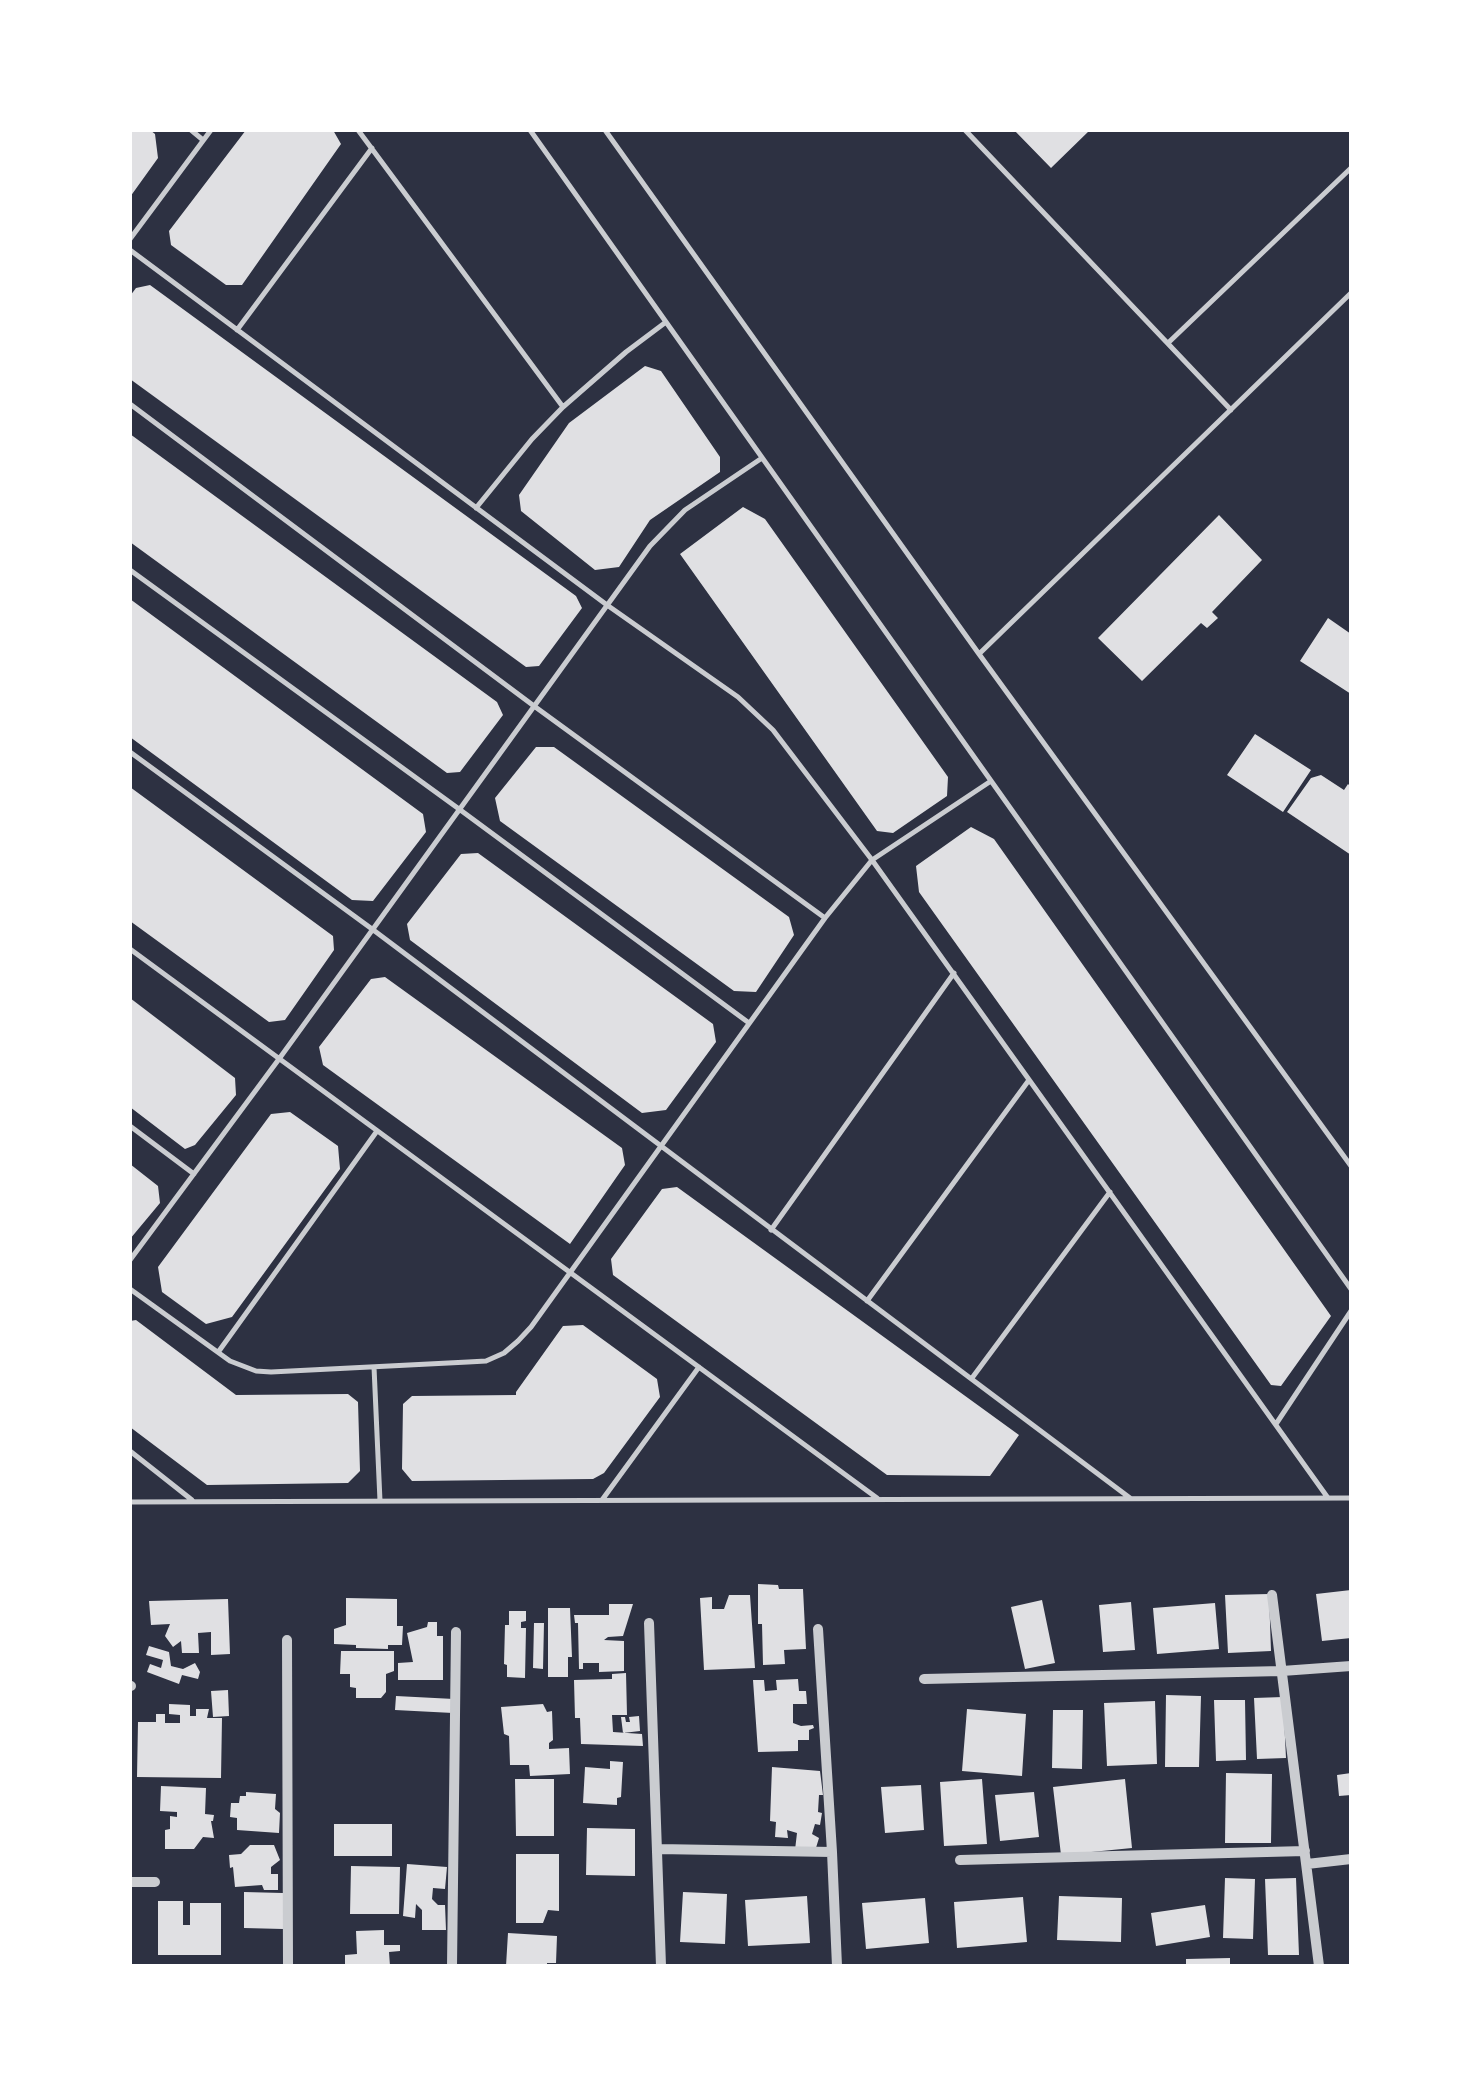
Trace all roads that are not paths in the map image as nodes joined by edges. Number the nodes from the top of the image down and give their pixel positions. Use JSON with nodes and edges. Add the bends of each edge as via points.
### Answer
{"nodes":[{"id":1,"x":191,"y":130,"type":"edge"},
{"id":2,"x":211,"y":130,"type":"edge"},
{"id":3,"x":358,"y":130,"type":"edge"},
{"id":4,"x":530,"y":130,"type":"edge"},
{"id":5,"x":606,"y":130,"type":"edge"},
{"id":6,"x":965,"y":130,"type":"edge"},
{"id":7,"x":203,"y":140,"type":"junction"},
{"id":8,"x":372,"y":148,"type":"junction"},
{"id":9,"x":1351,"y":168,"type":"edge"},
{"id":10,"x":130,"y":239,"type":"edge"},
{"id":11,"x":130,"y":250,"type":"edge"},
{"id":12,"x":1351,"y":294,"type":"edge"},
{"id":13,"x":666,"y":322,"type":"junction"},
{"id":14,"x":237,"y":330,"type":"junction"},
{"id":15,"x":1168,"y":343,"type":"junction"},
{"id":16,"x":130,"y":404,"type":"edge"},
{"id":17,"x":563,"y":407,"type":"junction"},
{"id":18,"x":1231,"y":410,"type":"junction"},
{"id":19,"x":762,"y":458,"type":"junction"},
{"id":20,"x":476,"y":508,"type":"junction"},
{"id":21,"x":130,"y":570,"type":"edge"},
{"id":22,"x":608,"y":605,"type":"junction"},
{"id":23,"x":980,"y":654,"type":"junction"},
{"id":24,"x":534,"y":706,"type":"junction"},
{"id":25,"x":130,"y":752,"type":"edge"},
{"id":26,"x":991,"y":781,"type":"junction"},
{"id":27,"x":460,"y":809,"type":"junction"},
{"id":28,"x":872,"y":860,"type":"junction"},
{"id":29,"x":825,"y":918,"type":"junction"},
{"id":30,"x":372,"y":929,"type":"junction"},
{"id":31,"x":130,"y":949,"type":"edge"},
{"id":32,"x":954,"y":973,"type":"junction"},
{"id":33,"x":749,"y":1023,"type":"junction"},
{"id":34,"x":279,"y":1059,"type":"junction"},
{"id":35,"x":1030,"y":1080,"type":"junction"},
{"id":36,"x":130,"y":1126,"type":"edge"},
{"id":37,"x":378,"y":1131,"type":"junction"},
{"id":38,"x":660,"y":1146,"type":"junction"},
{"id":39,"x":1351,"y":1166,"type":"edge"},
{"id":40,"x":194,"y":1174,"type":"junction"},
{"id":41,"x":1110,"y":1192,"type":"junction"},
{"id":42,"x":770,"y":1230,"type":"junction"},
{"id":43,"x":130,"y":1260,"type":"edge"},
{"id":44,"x":569,"y":1271,"type":"junction"},
{"id":45,"x":130,"y":1290,"type":"edge"},
{"id":46,"x":1351,"y":1290,"type":"edge"},
{"id":47,"x":866,"y":1301,"type":"junction"},
{"id":48,"x":1351,"y":1311,"type":"edge"},
{"id":49,"x":218,"y":1352,"type":"junction"},
{"id":50,"x":374,"y":1367,"type":"junction"},
{"id":51,"x":698,"y":1367,"type":"junction"},
{"id":52,"x":971,"y":1379,"type":"junction"},
{"id":53,"x":1276,"y":1424,"type":"junction"},
{"id":54,"x":130,"y":1451,"type":"edge"},
{"id":55,"x":1130,"y":1498,"type":"junction"},
{"id":56,"x":1328,"y":1498,"type":"junction"},
{"id":57,"x":1351,"y":1498,"type":"edge"},
{"id":58,"x":602,"y":1500,"type":"junction"},
{"id":59,"x":879,"y":1500,"type":"junction"},
{"id":60,"x":130,"y":1502,"type":"edge"},
{"id":61,"x":194,"y":1502,"type":"junction"},
{"id":62,"x":380,"y":1502,"type":"junction"},
{"id":63,"x":1272,"y":1594,"type":"dead end"},
{"id":64,"x":649,"y":1624,"type":"dead end"},
{"id":65,"x":818,"y":1629,"type":"dead end"},
{"id":66,"x":456,"y":1632,"type":"dead end"},
{"id":67,"x":288,"y":1640,"type":"dead end"},
{"id":68,"x":1351,"y":1666,"type":"edge"},
{"id":69,"x":1282,"y":1671,"type":"junction"},
{"id":70,"x":924,"y":1679,"type":"dead end"},
{"id":71,"x":658,"y":1849,"type":"junction"},
{"id":72,"x":1305,"y":1851,"type":"junction"},
{"id":73,"x":832,"y":1852,"type":"junction"},
{"id":74,"x":1351,"y":1859,"type":"edge"},
{"id":75,"x":960,"y":1860,"type":"dead end"},
{"id":76,"x":1307,"y":1864,"type":"junction"},
{"id":77,"x":130,"y":1882,"type":"edge"},
{"id":78,"x":155,"y":1882,"type":"dead end"},
{"id":79,"x":288,"y":1966,"type":"edge"},
{"id":80,"x":452,"y":1966,"type":"edge"},
{"id":81,"x":661,"y":1966,"type":"edge"},
{"id":82,"x":837,"y":1966,"type":"edge"},
{"id":83,"x":1319,"y":1966,"type":"edge"}],
"edges":[{"from":1,"to":7,"type":"lane"},
{"from":2,"to":7,"type":"lane"},
{"from":3,"to":8,"type":"lane"},
{"from":4,"to":13,"type":"lane"},
{"from":5,"to":23,"type":"lane"},
{"from":6,"to":15,"type":"lane"},
{"from":7,"to":10,"type":"lane"},
{"from":8,"to":14,"type":"lane"},
{"from":8,"to":17,"type":"lane"},
{"from":9,"to":15,"type":"lane"},
{"from":11,"to":14,"type":"lane"},
{"from":12,"to":18,"type":"lane"},
{"from":13,"to":17,"type":"lane"},
{"from":13,"to":19,"type":"lane"},
{"from":14,"to":20,"type":"lane"},
{"from":15,"to":18,"type":"lane"},
{"from":16,"to":24,"type":"lane"},
{"from":17,"to":20,"type":"lane"},
{"from":18,"to":23,"type":"lane"},
{"from":19,"to":22,"type":"lane","via":[[667,527]]},
{"from":19,"to":26,"type":"lane"},
{"from":20,"to":22,"type":"lane"},
{"from":21,"to":27,"type":"lane"},
{"from":22,"to":24,"type":"lane"},
{"from":22,"to":28,"type":"lane","via":[[756,712]]},
{"from":23,"to":39,"type":"lane"},
{"from":24,"to":27,"type":"lane"},
{"from":24,"to":29,"type":"lane"},
{"from":25,"to":30,"type":"lane"},
{"from":26,"to":28,"type":"lane"},
{"from":26,"to":46,"type":"lane"},
{"from":27,"to":30,"type":"lane"},
{"from":27,"to":33,"type":"lane"},
{"from":28,"to":29,"type":"lane"},
{"from":28,"to":32,"type":"lane"},
{"from":29,"to":33,"type":"lane"},
{"from":30,"to":34,"type":"lane"},
{"from":30,"to":38,"type":"lane"},
{"from":31,"to":34,"type":"lane"},
{"from":32,"to":35,"type":"lane"},
{"from":32,"to":42,"type":"lane"},
{"from":33,"to":38,"type":"lane"},
{"from":34,"to":37,"type":"lane"},
{"from":34,"to":40,"type":"lane"},
{"from":35,"to":41,"type":"lane"},
{"from":35,"to":47,"type":"lane"},
{"from":36,"to":40,"type":"lane"},
{"from":37,"to":44,"type":"lane"},
{"from":37,"to":49,"type":"lane"},
{"from":38,"to":42,"type":"lane"},
{"from":38,"to":44,"type":"lane"},
{"from":40,"to":43,"type":"lane"},
{"from":41,"to":52,"type":"lane"},
{"from":41,"to":53,"type":"lane"},
{"from":42,"to":47,"type":"lane"},
{"from":44,"to":50,"type":"lane","via":[[504,1354]]},
{"from":44,"to":51,"type":"lane"},
{"from":45,"to":49,"type":"lane"},
{"from":47,"to":52,"type":"lane"},
{"from":48,"to":53,"type":"lane"},
{"from":49,"to":50,"type":"lane","via":[[242,1367],[270,1372]]},
{"from":50,"to":62,"type":"lane"},
{"from":51,"to":58,"type":"lane"},
{"from":51,"to":59,"type":"lane"},
{"from":52,"to":55,"type":"lane"},
{"from":53,"to":56,"type":"lane"},
{"from":54,"to":61,"type":"lane"},
{"from":55,"to":56,"type":"lane"},
{"from":55,"to":59,"type":"lane"},
{"from":56,"to":57,"type":"lane"},
{"from":58,"to":59,"type":"lane"},
{"from":58,"to":62,"type":"lane"},
{"from":60,"to":61,"type":"lane"},
{"from":61,"to":62,"type":"lane"},
{"from":63,"to":69,"type":"street"},
{"from":64,"to":71,"type":"street"},
{"from":65,"to":73,"type":"street"},
{"from":66,"to":80,"type":"street"},
{"from":67,"to":79,"type":"street"},
{"from":68,"to":69,"type":"street"},
{"from":69,"to":70,"type":"street"},
{"from":69,"to":72,"type":"street"},
{"from":71,"to":73,"type":"street"},
{"from":71,"to":81,"type":"street"},
{"from":72,"to":75,"type":"street"},
{"from":72,"to":76,"type":"street"},
{"from":73,"to":82,"type":"street"},
{"from":74,"to":76,"type":"street"},
{"from":76,"to":83,"type":"street"},
{"from":77,"to":78,"type":"street"}]}
